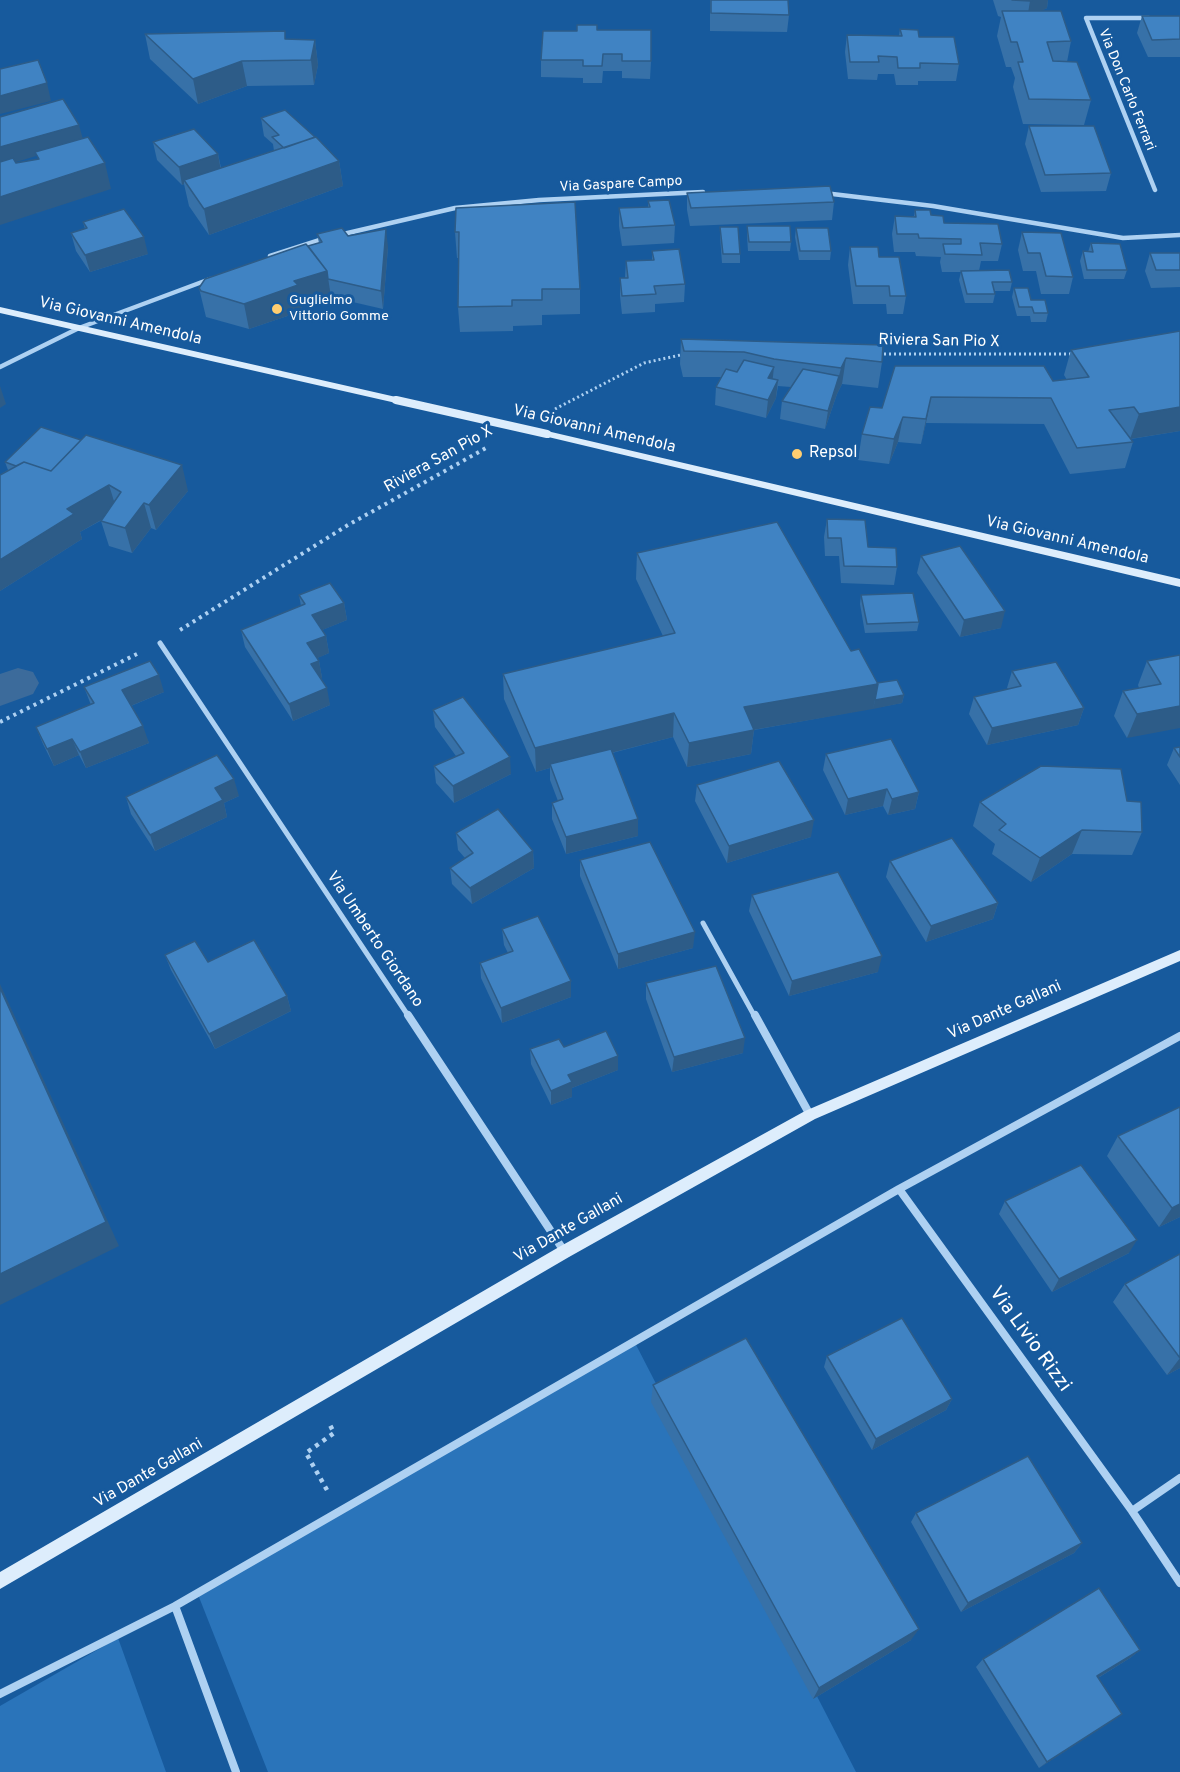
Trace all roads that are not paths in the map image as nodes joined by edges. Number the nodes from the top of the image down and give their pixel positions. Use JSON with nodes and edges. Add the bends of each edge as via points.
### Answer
{"nodes":[{"id":1,"x":1156,"y":18,"type":"edge"},
{"id":2,"x":1155,"y":190,"type":"dead end"},
{"id":3,"x":714,"y":192,"type":"edge"},
{"id":4,"x":817,"y":192,"type":"edge"},
{"id":5,"x":1180,"y":235,"type":"edge"},
{"id":6,"x":261,"y":260,"type":"edge"},
{"id":7,"x":217,"y":276,"type":"edge"},
{"id":8,"x":0,"y":310,"type":"edge"},
{"id":9,"x":79,"y":328,"type":"junction"},
{"id":10,"x":0,"y":368,"type":"edge"},
{"id":11,"x":1180,"y":583,"type":"edge"},
{"id":12,"x":160,"y":643,"type":"road end"},
{"id":13,"x":703,"y":923,"type":"dead end"},
{"id":14,"x":1180,"y":955,"type":"edge"},
{"id":15,"x":1180,"y":1035,"type":"edge"},
{"id":16,"x":810,"y":1115,"type":"junction"},
{"id":17,"x":899,"y":1189,"type":"junction"},
{"id":18,"x":564,"y":1252,"type":"junction"},
{"id":19,"x":1180,"y":1478,"type":"edge"},
{"id":20,"x":1132,"y":1511,"type":"junction"},
{"id":21,"x":0,"y":1581,"type":"edge"},
{"id":22,"x":1180,"y":1583,"type":"edge"},
{"id":23,"x":175,"y":1606,"type":"junction"},
{"id":24,"x":0,"y":1694,"type":"edge"},
{"id":25,"x":236,"y":1772,"type":"edge"}],
"edges":[{"from":1,"to":2,"type":"street","name":"Via Don Carlo Ferrari","via":[[1086,18]]},
{"from":3,"to":6,"type":"street","name":"Via Gaspare Campo","via":[[455,208],[304,244]]},
{"from":4,"to":5,"type":"street","via":[[933,206],[1123,238]]},
{"from":7,"to":9,"type":"street"},
{"from":8,"to":9,"type":"main road","name":"Via Giovanni Amendola"},
{"from":9,"to":10,"type":"street"},
{"from":9,"to":11,"type":"main road","name":"Via Giovanni Amendola","bridge":true},
{"from":12,"to":18,"type":"street","name":"Via Umberto Giordano"},
{"from":13,"to":16,"type":"street"},
{"from":14,"to":16,"type":"main road","name":"Via Dante Gallani"},
{"from":15,"to":17,"type":"street"},
{"from":16,"to":18,"type":"main road","name":"Via Dante Gallani"},
{"from":17,"to":20,"type":"street","name":"Via Livio Rizzi"},
{"from":17,"to":23,"type":"street"},
{"from":18,"to":21,"type":"main road","name":"Via Dante Gallani"},
{"from":19,"to":20,"type":"street"},
{"from":20,"to":22,"type":"street","name":"Via Livio Rizzi"},
{"from":23,"to":24,"type":"street"},
{"from":23,"to":25,"type":"street"}]}
